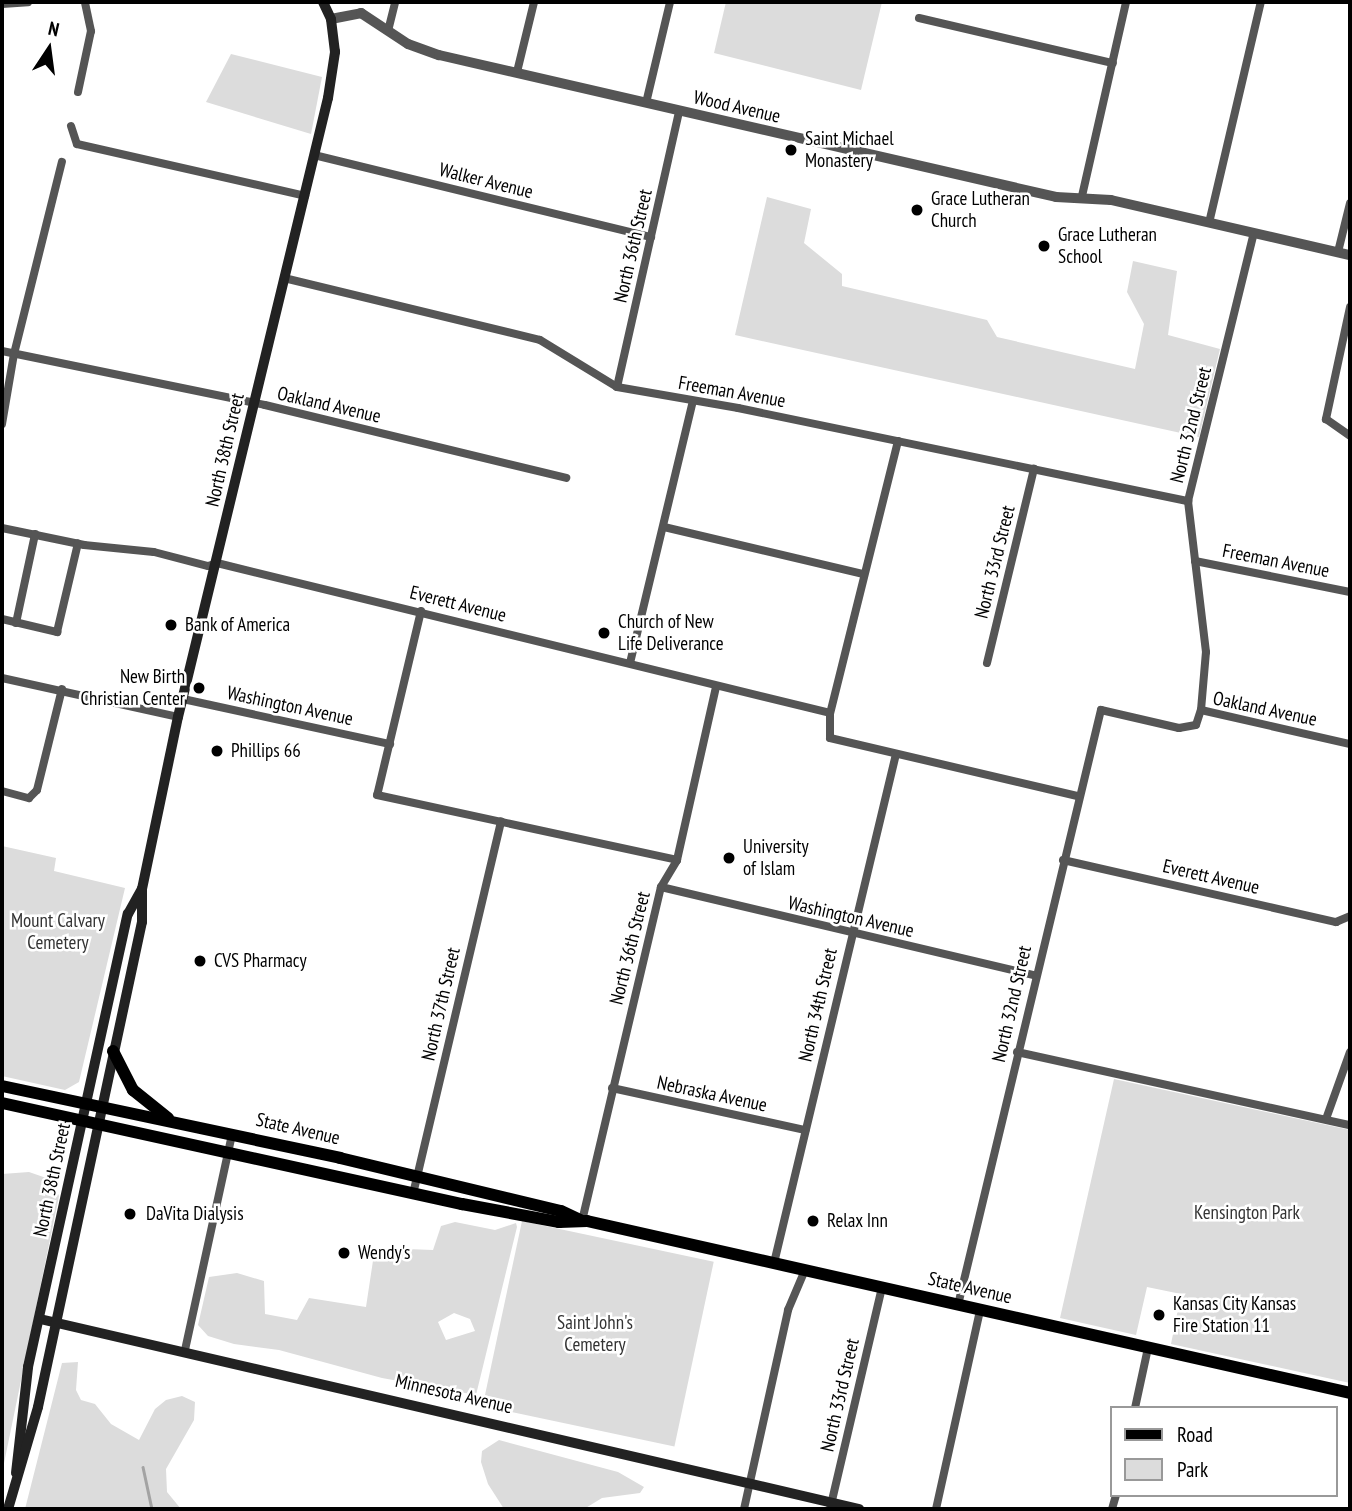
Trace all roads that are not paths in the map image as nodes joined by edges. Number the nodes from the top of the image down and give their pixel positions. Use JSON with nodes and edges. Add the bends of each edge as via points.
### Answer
{"nodes":[{"id":1,"x":28,"y":2,"type":"edge"},
{"id":2,"x":85,"y":2,"type":"edge"},
{"id":3,"x":323,"y":2,"type":"edge"},
{"id":4,"x":395,"y":2,"type":"edge"},
{"id":5,"x":534,"y":2,"type":"edge"},
{"id":6,"x":670,"y":2,"type":"edge"},
{"id":7,"x":1126,"y":2,"type":"edge"},
{"id":8,"x":1261,"y":2,"type":"edge"},
{"id":9,"x":2,"y":4,"type":"edge"},
{"id":10,"x":919,"y":18,"type":"dead end"},
{"id":11,"x":331,"y":19,"type":"junction"},
{"id":12,"x":388,"y":30,"type":"junction"},
{"id":13,"x":1113,"y":63,"type":"junction"},
{"id":14,"x":517,"y":72,"type":"junction"},
{"id":15,"x":78,"y":92,"type":"dead end"},
{"id":16,"x":646,"y":103,"type":"junction"},
{"id":17,"x":679,"y":112,"type":"junction"},
{"id":18,"x":71,"y":126,"type":"dead end"},
{"id":19,"x":314,"y":155,"type":"junction"},
{"id":20,"x":62,"y":162,"type":"dead end"},
{"id":21,"x":305,"y":196,"type":"junction"},
{"id":22,"x":1082,"y":196,"type":"junction"},
{"id":23,"x":1350,"y":203,"type":"edge"},
{"id":24,"x":1209,"y":223,"type":"junction"},
{"id":25,"x":1254,"y":233,"type":"junction"},
{"id":26,"x":651,"y":237,"type":"junction"},
{"id":27,"x":1338,"y":253,"type":"junction"},
{"id":28,"x":1350,"y":256,"type":"edge"},
{"id":29,"x":284,"y":278,"type":"junction"},
{"id":30,"x":1350,"y":307,"type":"edge"},
{"id":31,"x":2,"y":351,"type":"edge"},
{"id":32,"x":14,"y":354,"type":"junction"},
{"id":33,"x":617,"y":387,"type":"junction"},
{"id":34,"x":693,"y":401,"type":"junction"},
{"id":35,"x":254,"y":404,"type":"junction"},
{"id":36,"x":2,"y":424,"type":"edge"},
{"id":37,"x":1350,"y":436,"type":"edge"},
{"id":38,"x":898,"y":441,"type":"junction"},
{"id":39,"x":1034,"y":469,"type":"junction"},
{"id":40,"x":566,"y":478,"type":"dead end"},
{"id":41,"x":1188,"y":501,"type":"junction"},
{"id":42,"x":664,"y":527,"type":"junction"},
{"id":43,"x":2,"y":528,"type":"edge"},
{"id":44,"x":35,"y":534,"type":"junction"},
{"id":45,"x":78,"y":544,"type":"junction"},
{"id":46,"x":1195,"y":561,"type":"junction"},
{"id":47,"x":217,"y":563,"type":"junction"},
{"id":48,"x":863,"y":574,"type":"junction"},
{"id":49,"x":1350,"y":592,"type":"edge"},
{"id":50,"x":421,"y":611,"type":"junction"},
{"id":51,"x":2,"y":619,"type":"edge"},
{"id":52,"x":16,"y":623,"type":"junction"},
{"id":53,"x":631,"y":663,"type":"junction"},
{"id":54,"x":987,"y":663,"type":"dead end"},
{"id":55,"x":2,"y":678,"type":"edge"},
{"id":56,"x":716,"y":687,"type":"junction"},
{"id":57,"x":62,"y":690,"type":"junction"},
{"id":58,"x":183,"y":699,"type":"junction"},
{"id":59,"x":1101,"y":710,"type":"joint"},
{"id":60,"x":1201,"y":710,"type":"junction"},
{"id":61,"x":830,"y":713,"type":"junction"},
{"id":62,"x":178,"y":717,"type":"junction"},
{"id":63,"x":390,"y":744,"type":"junction"},
{"id":64,"x":1350,"y":744,"type":"edge"},
{"id":65,"x":897,"y":754,"type":"junction"},
{"id":66,"x":2,"y":791,"type":"edge"},
{"id":67,"x":1077,"y":796,"type":"junction"},
{"id":68,"x":500,"y":821,"type":"junction"},
{"id":69,"x":677,"y":859,"type":"junction"},
{"id":70,"x":1063,"y":860,"type":"junction"},
{"id":71,"x":661,"y":887,"type":"junction"},
{"id":72,"x":142,"y":889,"type":"junction"},
{"id":73,"x":1350,"y":916,"type":"edge"},
{"id":74,"x":851,"y":934,"type":"junction"},
{"id":75,"x":1034,"y":975,"type":"junction"},
{"id":76,"x":113,"y":1051,"type":"junction"},
{"id":77,"x":1017,"y":1052,"type":"junction"},
{"id":78,"x":1350,"y":1052,"type":"edge"},
{"id":79,"x":2,"y":1086,"type":"edge"},
{"id":80,"x":612,"y":1088,"type":"junction"},
{"id":81,"x":2,"y":1103,"type":"edge"},
{"id":82,"x":85,"y":1104,"type":"junction"},
{"id":83,"x":101,"y":1107,"type":"junction"},
{"id":84,"x":1326,"y":1119,"type":"junction"},
{"id":85,"x":82,"y":1122,"type":"junction"},
{"id":86,"x":174,"y":1122,"type":"junction"},
{"id":87,"x":98,"y":1125,"type":"junction"},
{"id":88,"x":1350,"y":1125,"type":"edge"},
{"id":89,"x":805,"y":1130,"type":"junction"},
{"id":90,"x":232,"y":1134,"type":"junction"},
{"id":91,"x":228,"y":1152,"type":"junction"},
{"id":92,"x":417,"y":1176,"type":"junction"},
{"id":93,"x":413,"y":1194,"type":"junction"},
{"id":94,"x":582,"y":1221,"type":"junction"},
{"id":95,"x":774,"y":1263,"type":"junction"},
{"id":96,"x":805,"y":1270,"type":"junction"},
{"id":97,"x":882,"y":1288,"type":"junction"},
{"id":98,"x":958,"y":1305,"type":"junction"},
{"id":99,"x":980,"y":1310,"type":"junction"},
{"id":100,"x":40,"y":1319,"type":"junction"},
{"id":101,"x":56,"y":1322,"type":"junction"},
{"id":102,"x":1149,"y":1348,"type":"junction"},
{"id":103,"x":185,"y":1350,"type":"junction"},
{"id":104,"x":1350,"y":1393,"type":"edge"},
{"id":105,"x":1135,"y":1406,"type":"edge"},
{"id":106,"x":751,"y":1482,"type":"junction"},
{"id":107,"x":16,"y":1483,"type":"junction"},
{"id":108,"x":831,"y":1506,"type":"edge"},
{"id":109,"x":8,"y":1509,"type":"edge"},
{"id":110,"x":744,"y":1509,"type":"edge"},
{"id":111,"x":859,"y":1509,"type":"edge"},
{"id":112,"x":936,"y":1509,"type":"edge"}],
"edges":[{"from":1,"to":9,"type":"street"},
{"from":2,"to":15,"type":"street","via":[[91,31]]},
{"from":3,"to":11,"type":"main road"},
{"from":4,"to":12,"type":"street"},
{"from":5,"to":14,"type":"street"},
{"from":6,"to":16,"type":"street"},
{"from":7,"to":13,"type":"street"},
{"from":8,"to":24,"type":"street"},
{"from":10,"to":13,"type":"street"},
{"from":11,"to":12,"type":"street","name":"Wood Avenue","via":[[361,13]]},
{"from":11,"to":19,"type":"main road","name":"North 38th Street","via":[[333,73]]},
{"from":12,"to":14,"type":"street","name":"Wood Avenue","via":[[425,51]]},
{"from":13,"to":22,"type":"street"},
{"from":14,"to":16,"type":"street","name":"Wood Avenue"},
{"from":16,"to":17,"type":"street","name":"Wood Avenue"},
{"from":17,"to":22,"type":"street","name":"Wood Avenue","via":[[1056,197]]},
{"from":17,"to":26,"type":"street","name":"North 36th Street"},
{"from":18,"to":21,"type":"street","via":[[77,144]]},
{"from":19,"to":21,"type":"main road","name":"North 38th Street"},
{"from":19,"to":26,"type":"street","name":"Walker Avenue"},
{"from":20,"to":32,"type":"street"},
{"from":21,"to":29,"type":"main road","name":"North 38th Street"},
{"from":22,"to":24,"type":"street","name":"Wood Avenue"},
{"from":23,"to":27,"type":"street"},
{"from":24,"to":25,"type":"street","name":"Wood Avenue"},
{"from":25,"to":27,"type":"street","name":"Wood Avenue"},
{"from":25,"to":41,"type":"street","name":"North 32nd Street"},
{"from":26,"to":33,"type":"street","name":"North 36th Street"},
{"from":27,"to":28,"type":"street","name":"Wood Avenue"},
{"from":29,"to":33,"type":"street","name":"Freeman Avenue","via":[[540,340]]},
{"from":29,"to":35,"type":"main road","name":"North 38th Street"},
{"from":30,"to":37,"type":"street","via":[[1328,424]]},
{"from":31,"to":32,"type":"street","name":"Oakland Avenue"},
{"from":32,"to":35,"type":"street","name":"Oakland Avenue"},
{"from":32,"to":36,"type":"street"},
{"from":33,"to":34,"type":"street","name":"Freeman Avenue"},
{"from":34,"to":38,"type":"street","name":"Freeman Avenue"},
{"from":34,"to":42,"type":"street"},
{"from":35,"to":40,"type":"street","name":"Oakland Avenue"},
{"from":35,"to":47,"type":"main road","name":"North 38th Street"},
{"from":38,"to":39,"type":"street","name":"Freeman Avenue"},
{"from":38,"to":48,"type":"street"},
{"from":39,"to":41,"type":"street","name":"Freeman Avenue"},
{"from":39,"to":54,"type":"street","name":"North 33rd Street"},
{"from":41,"to":46,"type":"street","name":"North 32nd Street"},
{"from":42,"to":48,"type":"street"},
{"from":42,"to":53,"type":"street"},
{"from":43,"to":44,"type":"street","name":"Everett Avenue"},
{"from":44,"to":45,"type":"street","name":"Everett Avenue"},
{"from":44,"to":52,"type":"street"},
{"from":45,"to":47,"type":"street","name":"Everett Avenue","via":[[154,552],[208,566]]},
{"from":45,"to":52,"type":"street","via":[[59,629]]},
{"from":46,"to":49,"type":"street","name":"Freeman Avenue"},
{"from":46,"to":60,"type":"street","name":"North 32nd Street","via":[[1206,652]]},
{"from":47,"to":50,"type":"street","name":"Everett Avenue"},
{"from":47,"to":58,"type":"main road","name":"North 38th Street"},
{"from":48,"to":61,"type":"street"},
{"from":50,"to":53,"type":"street","name":"Everett Avenue"},
{"from":50,"to":63,"type":"street"},
{"from":51,"to":52,"type":"street"},
{"from":53,"to":56,"type":"street","name":"Everett Avenue"},
{"from":55,"to":57,"type":"street"},
{"from":56,"to":61,"type":"street","name":"Everett Avenue"},
{"from":56,"to":69,"type":"street","name":"North 36th Street"},
{"from":57,"to":62,"type":"street"},
{"from":57,"to":66,"type":"street","via":[[32,795]]},
{"from":58,"to":62,"type":"main road","name":"North 38th Street"},
{"from":58,"to":63,"type":"street","name":"Washington Avenue"},
{"from":59,"to":60,"type":"street","name":"Oakland Avenue","via":[[1179,728],[1196,725]]},
{"from":59,"to":67,"type":"street","name":"North 32nd Street"},
{"from":60,"to":64,"type":"street","name":"Oakland Avenue"},
{"from":61,"to":65,"type":"street","via":[[830,738]]},
{"from":62,"to":72,"type":"main road","name":"North 38th Street"},
{"from":63,"to":68,"type":"street","via":[[377,795]]},
{"from":65,"to":67,"type":"street"},
{"from":65,"to":74,"type":"street","name":"North 34th Street"},
{"from":67,"to":70,"type":"street","name":"North 32nd Street"},
{"from":68,"to":69,"type":"street"},
{"from":68,"to":92,"type":"street","name":"North 37th Street"},
{"from":69,"to":71,"type":"street","name":"North 36th Street"},
{"from":70,"to":73,"type":"street","name":"Everett Avenue","via":[[1336,922]]},
{"from":70,"to":75,"type":"street","name":"North 32nd Street"},
{"from":71,"to":74,"type":"street","name":"Washington Avenue"},
{"from":71,"to":80,"type":"street","name":"North 36th Street"},
{"from":72,"to":76,"type":"main road","name":"North 38th Street","via":[[142,922]]},
{"from":72,"to":82,"type":"main road","name":"North 38th Street","via":[[128,914]]},
{"from":74,"to":75,"type":"street","name":"Washington Avenue"},
{"from":74,"to":89,"type":"street","name":"North 34th Street"},
{"from":75,"to":77,"type":"street","name":"North 32nd Street"},
{"from":76,"to":83,"type":"main road","name":"North 38th Street"},
{"from":76,"to":86,"type":"main road","via":[[133,1090]]},
{"from":77,"to":84,"type":"street"},
{"from":77,"to":98,"type":"street","name":"North 32nd Street"},
{"from":78,"to":84,"type":"street"},
{"from":79,"to":82,"type":"main road","name":"State Avenue"},
{"from":80,"to":89,"type":"street","name":"Nebraska Avenue"},
{"from":80,"to":94,"type":"street","name":"North 36th Street"},
{"from":81,"to":85,"type":"main road","name":"State Avenue"},
{"from":82,"to":83,"type":"main road","name":"State Avenue"},
{"from":82,"to":85,"type":"main road","name":"North 38th Street"},
{"from":83,"to":86,"type":"main road","name":"State Avenue"},
{"from":83,"to":87,"type":"main road","name":"North 38th Street"},
{"from":84,"to":88,"type":"street"},
{"from":85,"to":87,"type":"main road","name":"State Avenue"},
{"from":85,"to":100,"type":"main road","name":"North 38th Street"},
{"from":86,"to":90,"type":"main road","name":"State Avenue"},
{"from":87,"to":91,"type":"main road","name":"State Avenue"},
{"from":87,"to":101,"type":"main road","name":"North 38th Street"},
{"from":89,"to":95,"type":"street","name":"North 34th Street"},
{"from":90,"to":91,"type":"street"},
{"from":90,"to":92,"type":"main road","name":"State Avenue"},
{"from":91,"to":93,"type":"main road","name":"State Avenue"},
{"from":91,"to":103,"type":"street"},
{"from":92,"to":93,"type":"street","name":"North 37th Street"},
{"from":92,"to":94,"type":"main road","name":"State Avenue","via":[[561,1210]]},
{"from":93,"to":94,"type":"main road","name":"State Avenue","via":[[559,1222]]},
{"from":94,"to":95,"type":"main road","name":"State Avenue"},
{"from":95,"to":96,"type":"main road","name":"State Avenue"},
{"from":96,"to":97,"type":"main road","name":"State Avenue"},
{"from":96,"to":106,"type":"street","via":[[788,1310]]},
{"from":97,"to":98,"type":"main road","name":"State Avenue"},
{"from":97,"to":108,"type":"street","name":"North 33rd Street"},
{"from":98,"to":99,"type":"main road","name":"State Avenue"},
{"from":99,"to":102,"type":"main road","name":"State Avenue"},
{"from":99,"to":112,"type":"street"},
{"from":100,"to":101,"type":"main road","name":"Minnesota Avenue"},
{"from":100,"to":107,"type":"main road","name":"North 38th Street","via":[[18,1426]]},
{"from":101,"to":103,"type":"main road","name":"Minnesota Avenue"},
{"from":101,"to":107,"type":"main road","name":"North 38th Street"},
{"from":102,"to":104,"type":"main road","name":"State Avenue"},
{"from":102,"to":105,"type":"street"},
{"from":103,"to":106,"type":"main road","name":"Minnesota Avenue"},
{"from":106,"to":108,"type":"main road","name":"Minnesota Avenue"},
{"from":106,"to":110,"type":"street"},
{"from":107,"to":109,"type":"main road","name":"North 38th Street"},
{"from":108,"to":111,"type":"main road","name":"Minnesota Avenue"}]}
